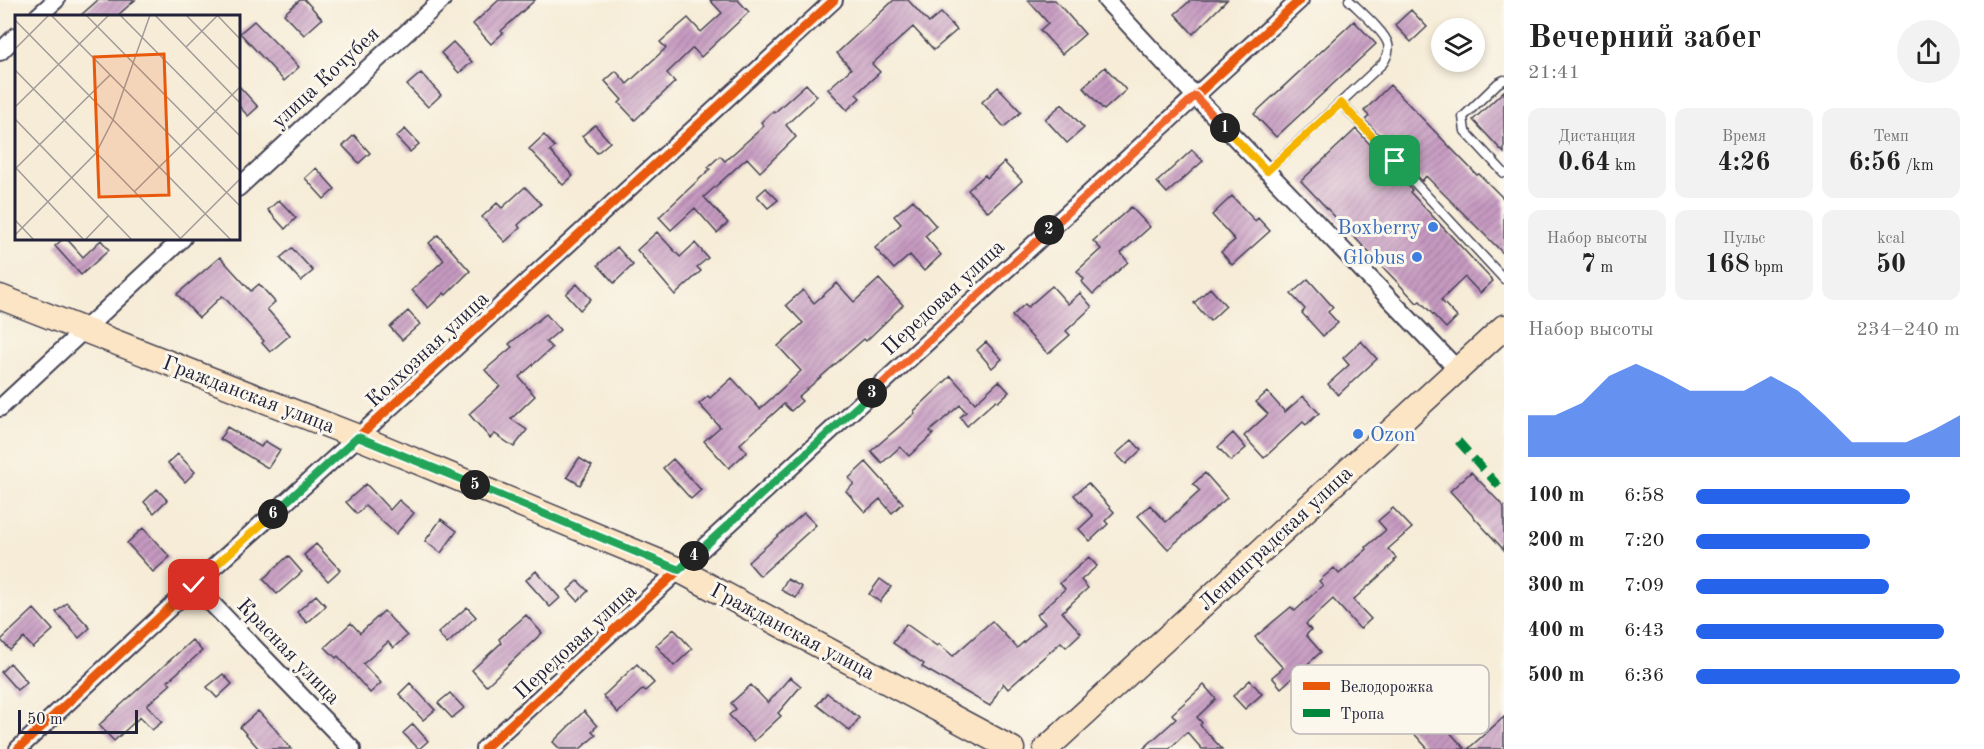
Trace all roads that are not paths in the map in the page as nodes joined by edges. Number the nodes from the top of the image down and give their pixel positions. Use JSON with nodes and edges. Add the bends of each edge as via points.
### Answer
{"nodes":[{"id":1,"x":56,"y":0,"type":"edge"},
{"id":2,"x":442,"y":0,"type":"edge"},
{"id":3,"x":834,"y":0,"type":"edge"},
{"id":4,"x":1106,"y":0,"type":"edge"},
{"id":5,"x":1300,"y":0,"type":"edge"},
{"id":6,"x":1349,"y":0,"type":"edge"},
{"id":7,"x":39,"y":15,"type":"edge"},
{"id":8,"x":15,"y":37,"type":"edge"},
{"id":9,"x":0,"y":52,"type":"edge"},
{"id":10,"x":1504,"y":80,"type":"edge"},
{"id":11,"x":1195,"y":96,"type":"junction"},
{"id":12,"x":1341,"y":103,"type":"junction"},
{"id":13,"x":1267,"y":171,"type":"junction"},
{"id":14,"x":1504,"y":173,"type":"edge"},
{"id":15,"x":240,"y":186,"type":"edge"},
{"id":16,"x":181,"y":240,"type":"edge"},
{"id":17,"x":1504,"y":279,"type":"edge"},
{"id":18,"x":0,"y":297,"type":"edge"},
{"id":19,"x":1504,"y":327,"type":"edge"},
{"id":20,"x":85,"y":330,"type":"junction"},
{"id":21,"x":1458,"y":370,"type":"junction"},
{"id":22,"x":0,"y":408,"type":"edge"},
{"id":23,"x":358,"y":437,"type":"junction"},
{"id":24,"x":679,"y":570,"type":"junction"},
{"id":25,"x":194,"y":585,"type":"junction"},
{"id":26,"x":18,"y":749,"type":"edge"},
{"id":27,"x":352,"y":749,"type":"edge"},
{"id":28,"x":484,"y":749,"type":"edge"},
{"id":29,"x":1012,"y":749,"type":"edge"},
{"id":30,"x":1046,"y":749,"type":"edge"}],
"edges":[{"from":1,"to":7,"type":"street"},
{"from":2,"to":15,"type":"street","name":"улица Кочубея"},
{"from":3,"to":23,"type":"street","name":"Колхозная улица"},
{"from":4,"to":11,"type":"street"},
{"from":5,"to":11,"type":"street","name":"Передовая улица"},
{"from":6,"to":12,"type":"lane","via":[[1389,45],[1383,63]]},
{"from":8,"to":9,"type":"street"},
{"from":10,"to":14,"type":"lane","via":[[1463,117],[1465,131]]},
{"from":11,"to":13,"type":"street"},
{"from":11,"to":24,"type":"street","name":"Передовая улица"},
{"from":12,"to":13,"type":"lane"},
{"from":12,"to":17,"type":"lane"},
{"from":13,"to":21,"type":"street"},
{"from":16,"to":20,"type":"street"},
{"from":18,"to":20,"type":"main road","name":"Гражданская улица"},
{"from":19,"to":21,"type":"main road","name":"Ленинградская улица"},
{"from":20,"to":22,"type":"street"},
{"from":20,"to":23,"type":"main road","name":"Гражданская улица"},
{"from":21,"to":30,"type":"main road","name":"Ленинградская улица"},
{"from":23,"to":24,"type":"main road","name":"Гражданская улица"},
{"from":23,"to":25,"type":"street","name":"Колхозная улица"},
{"from":24,"to":28,"type":"street","name":"Передовая улица"},
{"from":24,"to":29,"type":"main road","name":"Гражданская улица"},
{"from":25,"to":26,"type":"street","name":"Колхозная улица"},
{"from":25,"to":27,"type":"street","name":"Красная улица"}]}
